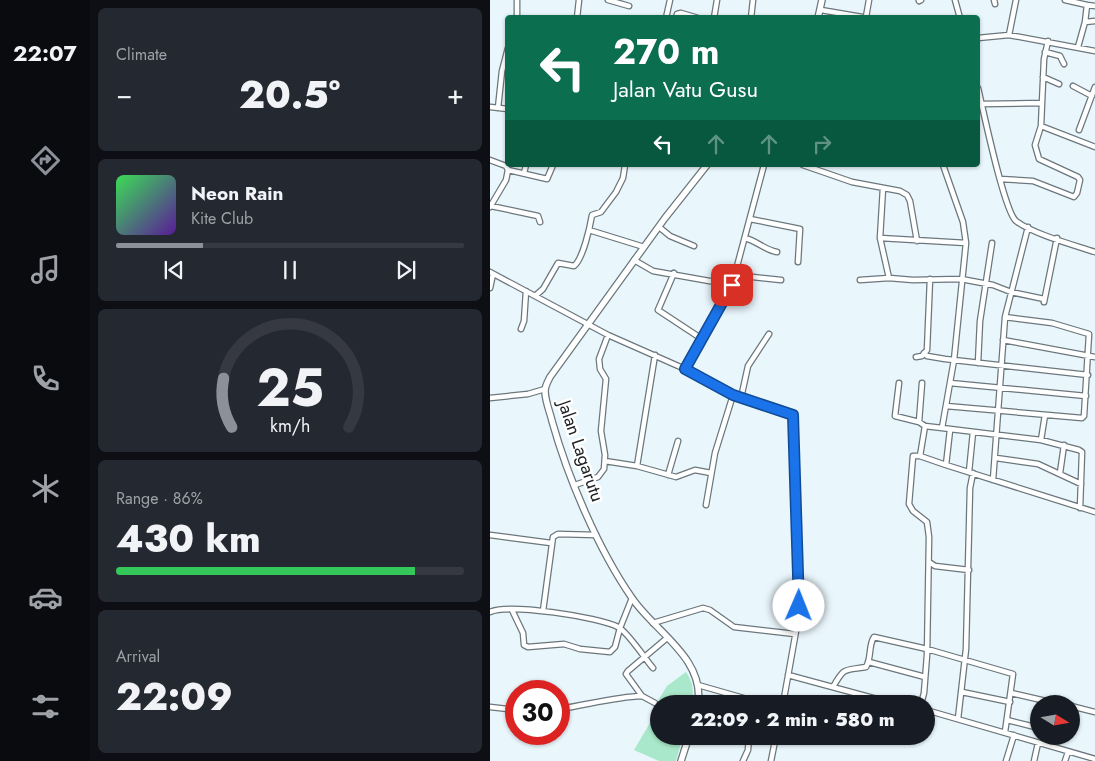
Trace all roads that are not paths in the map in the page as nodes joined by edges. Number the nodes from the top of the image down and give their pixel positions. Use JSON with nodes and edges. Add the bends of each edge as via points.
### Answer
{"nodes":[{"id":1,"x":517,"y":0,"type":"edge"},
{"id":2,"x":579,"y":0,"type":"edge"},
{"id":3,"x":608,"y":0,"type":"edge"},
{"id":4,"x":670,"y":0,"type":"edge"},
{"id":5,"x":717,"y":0,"type":"edge"},
{"id":6,"x":753,"y":0,"type":"edge"},
{"id":7,"x":822,"y":0,"type":"edge"},
{"id":8,"x":868,"y":0,"type":"edge"},
{"id":9,"x":955,"y":0,"type":"edge"},
{"id":10,"x":1016,"y":0,"type":"edge"},
{"id":11,"x":1064,"y":0,"type":"edge"},
{"id":12,"x":1087,"y":5,"type":"junction"},
{"id":13,"x":629,"y":6,"type":"dead end"},
{"id":14,"x":1095,"y":6,"type":"edge"},
{"id":15,"x":821,"y":10,"type":"junction"},
{"id":16,"x":517,"y":15,"type":"edge"},
{"id":17,"x":577,"y":15,"type":"edge"},
{"id":18,"x":667,"y":15,"type":"edge"},
{"id":19,"x":714,"y":15,"type":"edge"},
{"id":20,"x":751,"y":15,"type":"edge"},
{"id":21,"x":819,"y":15,"type":"edge"},
{"id":22,"x":854,"y":15,"type":"edge"},
{"id":23,"x":867,"y":15,"type":"edge"},
{"id":24,"x":959,"y":15,"type":"edge"},
{"id":25,"x":1085,"y":22,"type":"junction"},
{"id":26,"x":1095,"y":22,"type":"edge"},
{"id":27,"x":1009,"y":35,"type":"junction"},
{"id":28,"x":980,"y":38,"type":"edge"},
{"id":29,"x":1048,"y":41,"type":"junction"},
{"id":30,"x":1078,"y":47,"type":"junction"},
{"id":31,"x":1095,"y":51,"type":"edge"},
{"id":32,"x":1045,"y":52,"type":"junction"},
{"id":33,"x":505,"y":60,"type":"edge"},
{"id":34,"x":1064,"y":64,"type":"dead end"},
{"id":35,"x":1043,"y":77,"type":"junction"},
{"id":36,"x":1059,"y":84,"type":"dead end"},
{"id":37,"x":1074,"y":86,"type":"dead end"},
{"id":38,"x":1095,"y":86,"type":"edge"},
{"id":39,"x":980,"y":96,"type":"edge"},
{"id":40,"x":1092,"y":96,"type":"junction"},
{"id":41,"x":1042,"y":103,"type":"junction"},
{"id":42,"x":982,"y":104,"type":"junction"},
{"id":43,"x":490,"y":107,"type":"edge"},
{"id":44,"x":498,"y":108,"type":"junction"},
{"id":45,"x":505,"y":109,"type":"edge"},
{"id":46,"x":1041,"y":126,"type":"junction"},
{"id":47,"x":1079,"y":130,"type":"dead end"},
{"id":48,"x":1095,"y":147,"type":"edge"},
{"id":49,"x":490,"y":160,"type":"edge"},
{"id":50,"x":505,"y":166,"type":"edge"},
{"id":51,"x":506,"y":167,"type":"edge"},
{"id":52,"x":526,"y":167,"type":"edge"},
{"id":53,"x":552,"y":167,"type":"edge"},
{"id":54,"x":625,"y":167,"type":"edge"},
{"id":55,"x":705,"y":167,"type":"edge"},
{"id":56,"x":763,"y":167,"type":"edge"},
{"id":57,"x":808,"y":167,"type":"edge"},
{"id":58,"x":944,"y":167,"type":"edge"},
{"id":59,"x":508,"y":170,"type":"junction"},
{"id":60,"x":524,"y":173,"type":"junction"},
{"id":61,"x":1000,"y":180,"type":"junction"},
{"id":62,"x":883,"y":188,"type":"junction"},
{"id":63,"x":490,"y":206,"type":"edge"},
{"id":64,"x":750,"y":218,"type":"junction"},
{"id":65,"x":540,"y":222,"type":"dead end"},
{"id":66,"x":659,"y":227,"type":"junction"},
{"id":67,"x":1028,"y":227,"type":"junction"},
{"id":68,"x":589,"y":230,"type":"junction"},
{"id":69,"x":745,"y":238,"type":"junction"},
{"id":70,"x":880,"y":238,"type":"junction"},
{"id":71,"x":1057,"y":238,"type":"junction"},
{"id":72,"x":917,"y":241,"type":"junction"},
{"id":73,"x":966,"y":243,"type":"junction"},
{"id":74,"x":992,"y":243,"type":"dead end"},
{"id":75,"x":694,"y":246,"type":"dead end"},
{"id":76,"x":644,"y":247,"type":"junction"},
{"id":77,"x":777,"y":252,"type":"dead end"},
{"id":78,"x":1095,"y":252,"type":"edge"},
{"id":79,"x":634,"y":260,"type":"junction"},
{"id":80,"x":798,"y":262,"type":"dead end"},
{"id":81,"x":492,"y":273,"type":"edge"},
{"id":82,"x":674,"y":273,"type":"junction"},
{"id":83,"x":735,"y":276,"type":"junction"},
{"id":84,"x":889,"y":278,"type":"junction"},
{"id":85,"x":930,"y":279,"type":"junction"},
{"id":86,"x":781,"y":280,"type":"dead end"},
{"id":87,"x":860,"y":280,"type":"dead end"},
{"id":88,"x":962,"y":280,"type":"junction"},
{"id":89,"x":985,"y":283,"type":"junction"},
{"id":90,"x":732,"y":285,"type":"junction"},
{"id":91,"x":490,"y":288,"type":"edge"},
{"id":92,"x":526,"y":291,"type":"junction"},
{"id":93,"x":1011,"y":292,"type":"junction"},
{"id":94,"x":535,"y":296,"type":"junction"},
{"id":95,"x":1005,"y":317,"type":"junction"},
{"id":96,"x":589,"y":324,"type":"junction"},
{"id":97,"x":521,"y":329,"type":"dead end"},
{"id":98,"x":769,"y":334,"type":"dead end"},
{"id":99,"x":608,"y":335,"type":"junction"},
{"id":100,"x":702,"y":339,"type":"junction"},
{"id":101,"x":1003,"y":340,"type":"junction"},
{"id":102,"x":924,"y":353,"type":"junction"},
{"id":103,"x":654,"y":356,"type":"junction"},
{"id":104,"x":1089,"y":356,"type":"junction"},
{"id":105,"x":916,"y":357,"type":"dead end"},
{"id":106,"x":1095,"y":357,"type":"edge"},
{"id":107,"x":954,"y":360,"type":"junction"},
{"id":108,"x":978,"y":362,"type":"junction"},
{"id":109,"x":1001,"y":364,"type":"junction"},
{"id":110,"x":685,"y":369,"type":"junction"},
{"id":111,"x":1088,"y":375,"type":"junction"},
{"id":112,"x":1088,"y":382,"type":"junction"},
{"id":113,"x":1095,"y":382,"type":"edge"},
{"id":114,"x":899,"y":383,"type":"dead end"},
{"id":115,"x":922,"y":383,"type":"dead end"},
{"id":116,"x":950,"y":383,"type":"junction"},
{"id":117,"x":1000,"y":388,"type":"junction"},
{"id":118,"x":545,"y":390,"type":"junction"},
{"id":119,"x":733,"y":395,"type":"junction"},
{"id":120,"x":1086,"y":396,"type":"junction"},
{"id":121,"x":490,"y":398,"type":"edge"},
{"id":122,"x":741,"y":398,"type":"junction"},
{"id":123,"x":946,"y":406,"type":"junction"},
{"id":124,"x":999,"y":411,"type":"junction"},
{"id":125,"x":1045,"y":415,"type":"junction"},
{"id":126,"x":919,"y":422,"type":"junction"},
{"id":127,"x":925,"y":426,"type":"junction"},
{"id":128,"x":942,"y":428,"type":"junction"},
{"id":129,"x":950,"y":430,"type":"junction"},
{"id":130,"x":973,"y":432,"type":"junction"},
{"id":131,"x":998,"y":434,"type":"junction"},
{"id":132,"x":1041,"y":440,"type":"junction"},
{"id":133,"x":678,"y":441,"type":"dead end"},
{"id":134,"x":1064,"y":445,"type":"junction"},
{"id":135,"x":920,"y":456,"type":"junction"},
{"id":136,"x":996,"y":458,"type":"junction"},
{"id":137,"x":605,"y":461,"type":"junction"},
{"id":138,"x":946,"y":465,"type":"junction"},
{"id":139,"x":637,"y":466,"type":"junction"},
{"id":140,"x":711,"y":473,"type":"junction"},
{"id":141,"x":971,"y":473,"type":"junction"},
{"id":142,"x":1060,"y":473,"type":"junction"},
{"id":143,"x":668,"y":475,"type":"junction"},
{"id":144,"x":993,"y":480,"type":"junction"},
{"id":145,"x":1081,"y":484,"type":"junction"},
{"id":146,"x":575,"y":485,"type":"junction"},
{"id":147,"x":706,"y":505,"type":"dead end"},
{"id":148,"x":1080,"y":508,"type":"junction"},
{"id":149,"x":1095,"y":512,"type":"edge"},
{"id":150,"x":490,"y":535,"type":"edge"},
{"id":151,"x":596,"y":535,"type":"junction"},
{"id":152,"x":551,"y":543,"type":"junction"},
{"id":153,"x":929,"y":562,"type":"junction"},
{"id":154,"x":969,"y":570,"type":"junction"},
{"id":155,"x":632,"y":598,"type":"junction"},
{"id":156,"x":512,"y":610,"type":"junction"},
{"id":157,"x":543,"y":611,"type":"junction"},
{"id":158,"x":490,"y":612,"type":"edge"},
{"id":159,"x":653,"y":623,"type":"junction"},
{"id":160,"x":620,"y":628,"type":"junction"},
{"id":161,"x":795,"y":634,"type":"junction"},
{"id":162,"x":667,"y":638,"type":"junction"},
{"id":163,"x":927,"y":649,"type":"junction"},
{"id":164,"x":644,"y":657,"type":"junction"},
{"id":165,"x":965,"y":659,"type":"junction"},
{"id":166,"x":869,"y":662,"type":"junction"},
{"id":167,"x":653,"y":668,"type":"dead end"},
{"id":168,"x":788,"y":675,"type":"junction"},
{"id":169,"x":925,"y":676,"type":"junction"},
{"id":170,"x":698,"y":685,"type":"junction"},
{"id":171,"x":833,"y":687,"type":"junction"},
{"id":172,"x":962,"y":692,"type":"junction"},
{"id":173,"x":1011,"y":693,"type":"junction"},
{"id":174,"x":698,"y":695,"type":"edge"},
{"id":175,"x":731,"y":695,"type":"edge"},
{"id":176,"x":785,"y":695,"type":"edge"},
{"id":177,"x":866,"y":695,"type":"edge"},
{"id":178,"x":922,"y":695,"type":"edge"},
{"id":179,"x":642,"y":696,"type":"junction"},
{"id":180,"x":1030,"y":697,"type":"edge"},
{"id":181,"x":650,"y":700,"type":"edge"},
{"id":182,"x":1010,"y":702,"type":"junction"},
{"id":183,"x":490,"y":706,"type":"edge"},
{"id":184,"x":570,"y":707,"type":"edge"},
{"id":185,"x":505,"y":708,"type":"edge"},
{"id":186,"x":1080,"y":708,"type":"edge"},
{"id":187,"x":1095,"y":712,"type":"edge"},
{"id":188,"x":935,"y":713,"type":"edge"},
{"id":189,"x":958,"y":719,"type":"junction"},
{"id":190,"x":1007,"y":720,"type":"junction"},
{"id":191,"x":1030,"y":726,"type":"edge"},
{"id":192,"x":1005,"y":732,"type":"junction"},
{"id":193,"x":1014,"y":735,"type":"junction"},
{"id":194,"x":1030,"y":740,"type":"edge"},
{"id":195,"x":686,"y":745,"type":"edge"},
{"id":196,"x":748,"y":745,"type":"edge"},
{"id":197,"x":774,"y":745,"type":"edge"},
{"id":198,"x":1038,"y":745,"type":"edge"},
{"id":199,"x":1045,"y":745,"type":"edge"},
{"id":200,"x":1068,"y":752,"type":"junction"},
{"id":201,"x":1095,"y":759,"type":"edge"},
{"id":202,"x":681,"y":761,"type":"edge"},
{"id":203,"x":743,"y":761,"type":"edge"},
{"id":204,"x":771,"y":761,"type":"edge"},
{"id":205,"x":1006,"y":761,"type":"edge"},
{"id":206,"x":1034,"y":761,"type":"edge"},
{"id":207,"x":1066,"y":761,"type":"edge"}],
"edges":[{"from":1,"to":16,"type":"street"},
{"from":2,"to":17,"type":"street"},
{"from":3,"to":13,"type":"street"},
{"from":4,"to":18,"type":"street"},
{"from":5,"to":19,"type":"street"},
{"from":6,"to":20,"type":"street"},
{"from":7,"to":15,"type":"street"},
{"from":8,"to":23,"type":"street"},
{"from":9,"to":24,"type":"street"},
{"from":10,"to":27,"type":"street"},
{"from":11,"to":12,"type":"street"},
{"from":12,"to":14,"type":"street"},
{"from":12,"to":25,"type":"street"},
{"from":15,"to":21,"type":"street"},
{"from":15,"to":22,"type":"street"},
{"from":25,"to":26,"type":"street"},
{"from":25,"to":30,"type":"street"},
{"from":27,"to":28,"type":"street"},
{"from":27,"to":29,"type":"street"},
{"from":29,"to":30,"type":"street"},
{"from":29,"to":32,"type":"street"},
{"from":30,"to":31,"type":"street"},
{"from":32,"to":34,"type":"street","via":[[1060,56]]},
{"from":32,"to":35,"type":"street"},
{"from":33,"to":44,"type":"street"},
{"from":35,"to":36,"type":"street"},
{"from":35,"to":41,"type":"street"},
{"from":37,"to":40,"type":"street"},
{"from":38,"to":40,"type":"street"},
{"from":39,"to":42,"type":"street"},
{"from":40,"to":47,"type":"street"},
{"from":41,"to":42,"type":"street"},
{"from":41,"to":46,"type":"street"},
{"from":42,"to":61,"type":"street"},
{"from":43,"to":44,"type":"street"},
{"from":44,"to":45,"type":"street"},
{"from":46,"to":48,"type":"street"},
{"from":46,"to":61,"type":"street","via":[[1035,145],[1039,159],[1080,178],[1076,195],[1033,181]]},
{"from":49,"to":50,"type":"street"},
{"from":51,"to":59,"type":"street"},
{"from":52,"to":60,"type":"street"},
{"from":53,"to":60,"type":"street","via":[[547,178]]},
{"from":54,"to":68,"type":"street","via":[[622,182],[601,212],[592,215]]},
{"from":55,"to":66,"type":"street","name":"Jalan Lagarutu"},
{"from":56,"to":64,"type":"street"},
{"from":57,"to":62,"type":"street","via":[[834,177]]},
{"from":58,"to":73,"type":"street","via":[[963,222]]},
{"from":59,"to":60,"type":"street"},
{"from":59,"to":63,"type":"street","via":[[506,180]]},
{"from":61,"to":67,"type":"street","via":[[1011,214],[1016,221]]},
{"from":62,"to":70,"type":"street"},
{"from":62,"to":72,"type":"street","via":[[907,195]]},
{"from":63,"to":65,"type":"street","via":[[538,216]]},
{"from":64,"to":69,"type":"street"},
{"from":64,"to":80,"type":"street","via":[[800,229]]},
{"from":66,"to":75,"type":"street","via":[[670,236]]},
{"from":66,"to":76,"type":"street","name":"Jalan Lagarutu"},
{"from":67,"to":71,"type":"street"},
{"from":67,"to":93,"type":"street"},
{"from":68,"to":76,"type":"street"},
{"from":68,"to":94,"type":"street","via":[[576,266],[558,263]]},
{"from":69,"to":77,"type":"street"},
{"from":69,"to":83,"type":"street"},
{"from":70,"to":72,"type":"street"},
{"from":70,"to":84,"type":"street"},
{"from":71,"to":78,"type":"street"},
{"from":71,"to":93,"type":"street","via":[[1044,300]]},
{"from":72,"to":73,"type":"street"},
{"from":73,"to":88,"type":"street"},
{"from":74,"to":89,"type":"street"},
{"from":76,"to":79,"type":"street","name":"Jalan Lagarutu"},
{"from":79,"to":82,"type":"street","via":[[653,270]]},
{"from":79,"to":96,"type":"street","name":"Jalan Lagarutu"},
{"from":81,"to":91,"type":"street"},
{"from":81,"to":92,"type":"street"},
{"from":82,"to":90,"type":"street"},
{"from":82,"to":100,"type":"street","via":[[658,309]]},
{"from":83,"to":86,"type":"street"},
{"from":83,"to":90,"type":"street"},
{"from":84,"to":85,"type":"street"},
{"from":84,"to":87,"type":"street"},
{"from":85,"to":88,"type":"street"},
{"from":85,"to":102,"type":"street","via":[[927,350]]},
{"from":88,"to":89,"type":"street"},
{"from":88,"to":107,"type":"street"},
{"from":89,"to":93,"type":"street"},
{"from":89,"to":108,"type":"street"},
{"from":90,"to":100,"type":"street"},
{"from":92,"to":94,"type":"street"},
{"from":92,"to":97,"type":"street"},
{"from":93,"to":95,"type":"street"},
{"from":94,"to":96,"type":"street"},
{"from":95,"to":101,"type":"street"},
{"from":95,"to":104,"type":"street","via":[[1086,332],[1089,334]]},
{"from":96,"to":99,"type":"street"},
{"from":96,"to":118,"type":"street","name":"Jalan Lagarutu","via":[[550,377]]},
{"from":98,"to":122,"type":"street","via":[[748,366]]},
{"from":99,"to":103,"type":"street"},
{"from":99,"to":137,"type":"street","via":[[598,359],[606,379],[601,430]]},
{"from":100,"to":110,"type":"street"},
{"from":101,"to":104,"type":"street"},
{"from":101,"to":109,"type":"street"},
{"from":102,"to":105,"type":"street"},
{"from":102,"to":107,"type":"street"},
{"from":103,"to":110,"type":"street"},
{"from":103,"to":139,"type":"street"},
{"from":104,"to":106,"type":"street"},
{"from":104,"to":111,"type":"street"},
{"from":107,"to":108,"type":"street"},
{"from":107,"to":116,"type":"street"},
{"from":108,"to":109,"type":"street"},
{"from":109,"to":111,"type":"street"},
{"from":109,"to":117,"type":"street"},
{"from":110,"to":119,"type":"street"},
{"from":111,"to":112,"type":"street"},
{"from":112,"to":113,"type":"street"},
{"from":112,"to":120,"type":"street"},
{"from":114,"to":126,"type":"street","via":[[894,416]]},
{"from":115,"to":126,"type":"street"},
{"from":116,"to":117,"type":"street"},
{"from":116,"to":123,"type":"street"},
{"from":117,"to":120,"type":"street"},
{"from":117,"to":124,"type":"street"},
{"from":118,"to":121,"type":"street"},
{"from":118,"to":146,"type":"street","name":"Jalan Lagarutu","via":[[558,441]]},
{"from":119,"to":122,"type":"street"},
{"from":119,"to":140,"type":"street"},
{"from":120,"to":125,"type":"street","via":[[1082,418]]},
{"from":122,"to":161,"type":"street","via":[[793,415],[800,594]]},
{"from":123,"to":124,"type":"street"},
{"from":123,"to":128,"type":"street"},
{"from":124,"to":125,"type":"street"},
{"from":124,"to":131,"type":"street"},
{"from":125,"to":132,"type":"street"},
{"from":126,"to":127,"type":"street"},
{"from":127,"to":128,"type":"street"},
{"from":127,"to":135,"type":"street"},
{"from":128,"to":129,"type":"street"},
{"from":129,"to":130,"type":"street"},
{"from":129,"to":138,"type":"street"},
{"from":130,"to":131,"type":"street"},
{"from":130,"to":141,"type":"street"},
{"from":131,"to":132,"type":"street"},
{"from":131,"to":136,"type":"street"},
{"from":132,"to":134,"type":"street"},
{"from":133,"to":143,"type":"street"},
{"from":134,"to":142,"type":"street"},
{"from":134,"to":145,"type":"street","via":[[1082,452]]},
{"from":135,"to":138,"type":"street"},
{"from":135,"to":153,"type":"street","via":[[913,456],[908,504],[927,522]]},
{"from":136,"to":142,"type":"street","via":[[1033,463]]},
{"from":136,"to":144,"type":"street"},
{"from":137,"to":139,"type":"street"},
{"from":137,"to":146,"type":"street","via":[[601,475]]},
{"from":138,"to":141,"type":"street"},
{"from":139,"to":143,"type":"street"},
{"from":140,"to":143,"type":"street","via":[[695,470],[676,477]]},
{"from":140,"to":147,"type":"street"},
{"from":141,"to":144,"type":"street"},
{"from":141,"to":154,"type":"street"},
{"from":142,"to":145,"type":"street"},
{"from":144,"to":148,"type":"street"},
{"from":145,"to":148,"type":"street"},
{"from":146,"to":151,"type":"street","name":"Jalan Lagarutu"},
{"from":148,"to":149,"type":"street"},
{"from":150,"to":152,"type":"street"},
{"from":151,"to":152,"type":"street","via":[[558,534]]},
{"from":151,"to":155,"type":"street","name":"Jalan Lagarutu"},
{"from":152,"to":157,"type":"street"},
{"from":153,"to":154,"type":"street","via":[[935,566]]},
{"from":153,"to":163,"type":"street"},
{"from":154,"to":165,"type":"street"},
{"from":155,"to":159,"type":"street","name":"Jalan Lagarutu"},
{"from":155,"to":160,"type":"street"},
{"from":156,"to":157,"type":"street"},
{"from":156,"to":158,"type":"street"},
{"from":156,"to":160,"type":"street","via":[[523,633],[524,645],[528,647],[564,644],[610,652],[615,647]]},
{"from":157,"to":160,"type":"street","via":[[566,613]]},
{"from":159,"to":161,"type":"street","via":[[703,608],[734,627]]},
{"from":159,"to":162,"type":"street","name":"Jalan Lagarutu"},
{"from":160,"to":164,"type":"street"},
{"from":161,"to":168,"type":"street"},
{"from":162,"to":164,"type":"street"},
{"from":162,"to":170,"type":"street","name":"Jalan Lagarutu","via":[[690,665]]},
{"from":163,"to":165,"type":"street"},
{"from":163,"to":166,"type":"street","via":[[874,636]]},
{"from":163,"to":169,"type":"street"},
{"from":164,"to":167,"type":"street"},
{"from":164,"to":179,"type":"street","via":[[626,674]]},
{"from":165,"to":172,"type":"street"},
{"from":165,"to":173,"type":"street","via":[[1013,674]]},
{"from":166,"to":169,"type":"street"},
{"from":166,"to":171,"type":"street","via":[[866,667],[844,670]]},
{"from":168,"to":171,"type":"street"},
{"from":168,"to":176,"type":"street"},
{"from":169,"to":178,"type":"street"},
{"from":170,"to":174,"type":"street","name":"Jalan Lagarutu"},
{"from":170,"to":175,"type":"street"},
{"from":171,"to":177,"type":"street"},
{"from":172,"to":182,"type":"street"},
{"from":172,"to":189,"type":"street"},
{"from":173,"to":180,"type":"street"},
{"from":173,"to":182,"type":"street"},
{"from":179,"to":181,"type":"street"},
{"from":179,"to":184,"type":"street"},
{"from":182,"to":190,"type":"street"},
{"from":183,"to":185,"type":"street"},
{"from":186,"to":187,"type":"street"},
{"from":188,"to":189,"type":"street"},
{"from":189,"to":192,"type":"street"},
{"from":190,"to":191,"type":"street"},
{"from":190,"to":192,"type":"street"},
{"from":192,"to":193,"type":"street"},
{"from":193,"to":194,"type":"street"},
{"from":193,"to":205,"type":"street"},
{"from":195,"to":202,"type":"street"},
{"from":196,"to":203,"type":"street"},
{"from":197,"to":204,"type":"street"},
{"from":198,"to":206,"type":"street"},
{"from":199,"to":200,"type":"street"},
{"from":200,"to":201,"type":"street"},
{"from":200,"to":207,"type":"street"}]}
